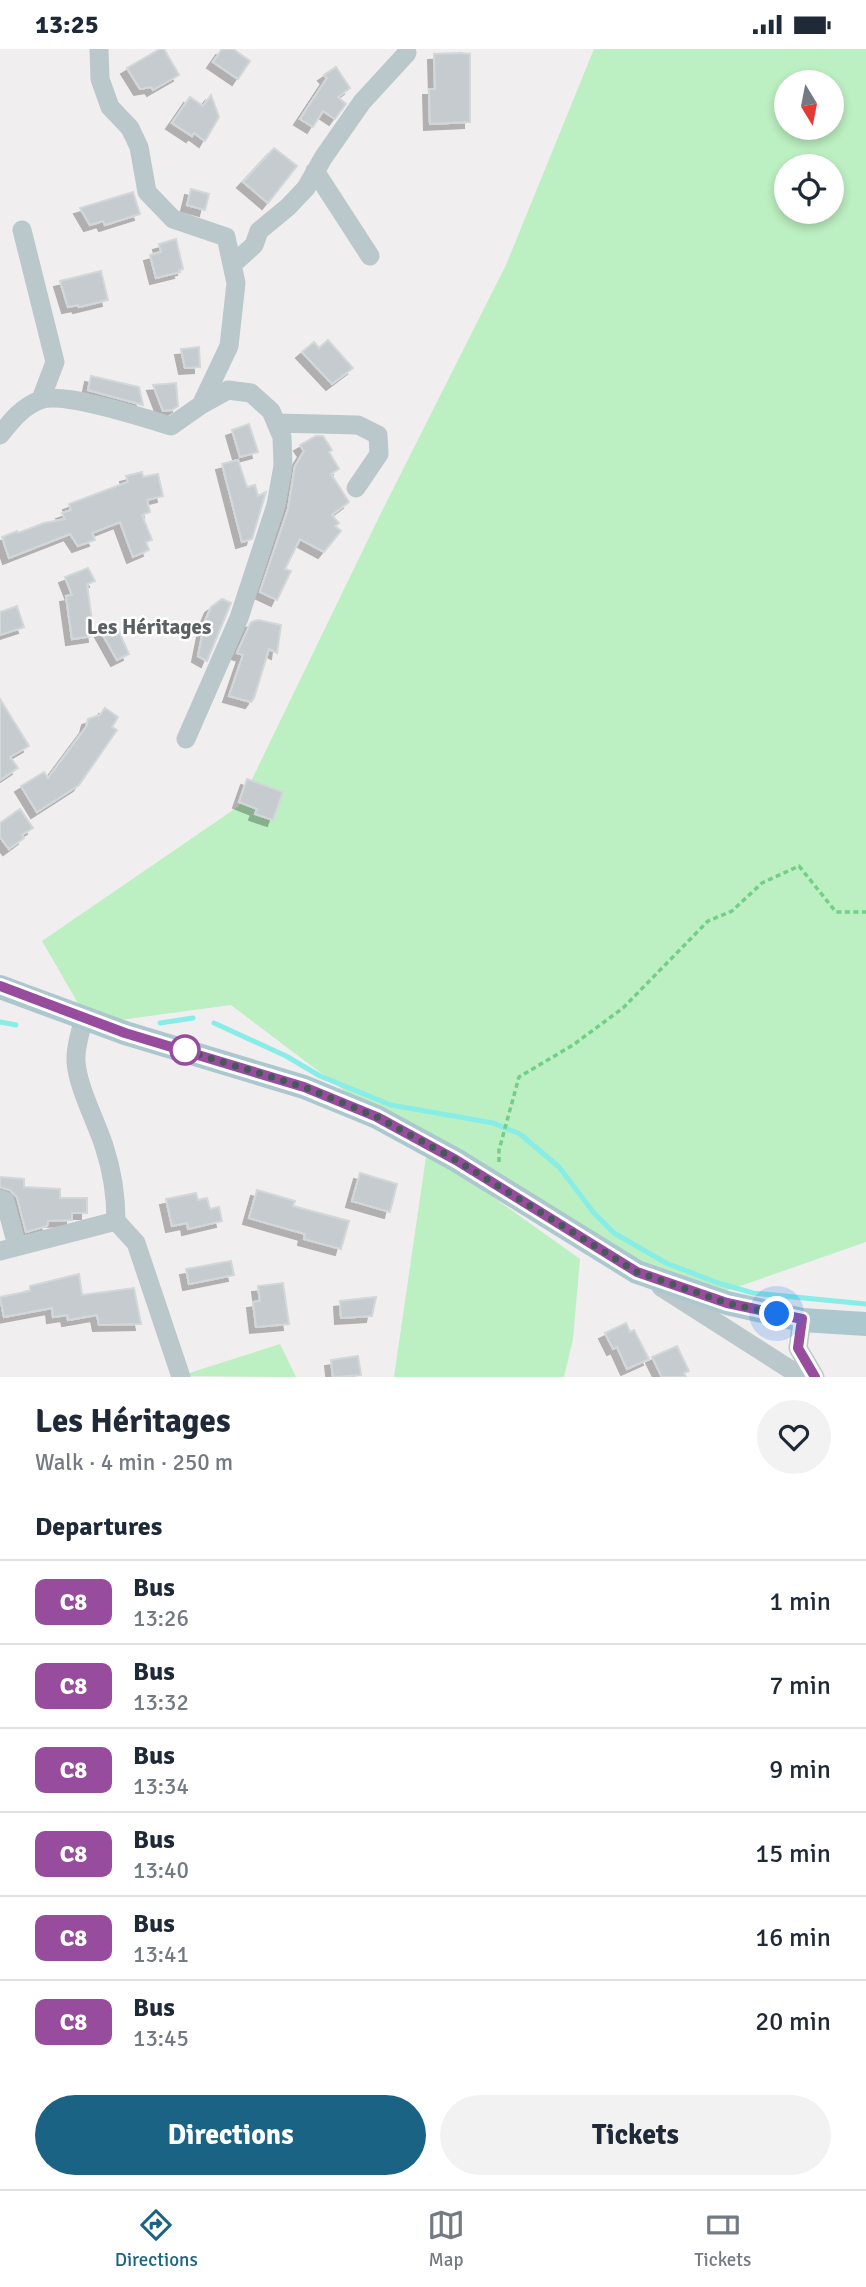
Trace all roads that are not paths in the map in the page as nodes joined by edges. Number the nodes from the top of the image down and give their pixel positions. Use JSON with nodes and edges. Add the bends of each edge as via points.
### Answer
{"nodes":[{"id":1,"x":99,"y":49,"type":"edge"},
{"id":2,"x":407,"y":53,"type":"dead end"},
{"id":3,"x":316,"y":171,"type":"junction"},
{"id":4,"x":22,"y":230,"type":"dead end"},
{"id":5,"x":370,"y":256,"type":"dead end"},
{"id":6,"x":232,"y":265,"type":"junction"},
{"id":7,"x":41,"y":399,"type":"junction"},
{"id":8,"x":201,"y":405,"type":"junction"},
{"id":9,"x":276,"y":423,"type":"junction"},
{"id":10,"x":0,"y":435,"type":"edge"},
{"id":11,"x":356,"y":488,"type":"dead end"},
{"id":12,"x":186,"y":739,"type":"dead end"},
{"id":13,"x":0,"y":986,"type":"edge"},
{"id":14,"x":84,"y":1019,"type":"junction"},
{"id":15,"x":0,"y":1199,"type":"edge"},
{"id":16,"x":116,"y":1221,"type":"junction"},
{"id":17,"x":8,"y":1249,"type":"edge"},
{"id":18,"x":637,"y":1272,"type":"junction"},
{"id":19,"x":802,"y":1319,"type":"junction"},
{"id":20,"x":866,"y":1324,"type":"edge"},
{"id":21,"x":181,"y":1377,"type":"edge"},
{"id":22,"x":802,"y":1377,"type":"edge"},
{"id":23,"x":815,"y":1377,"type":"edge"}],
"edges":[{"from":1,"to":6,"type":"street","via":[[100,79],[110,107],[130,128],[139,147],[147,192],[173,219],[226,237]]},
{"from":2,"to":3,"type":"street","via":[[362,102]]},
{"from":3,"to":5,"type":"street"},
{"from":3,"to":6,"type":"street","via":[[306,188],[258,231],[254,245]]},
{"from":4,"to":7,"type":"street","via":[[55,362]]},
{"from":6,"to":8,"type":"street","via":[[236,283],[229,346]]},
{"from":7,"to":8,"type":"street","via":[[76,400],[171,426]]},
{"from":7,"to":10,"type":"street","via":[[16,414]]},
{"from":8,"to":9,"type":"street","via":[[228,390],[251,393],[271,411]]},
{"from":9,"to":11,"type":"street","via":[[358,425],[378,435],[379,454]]},
{"from":9,"to":12,"type":"street","via":[[282,437],[283,466],[276,505],[239,618]]},
{"from":13,"to":14,"type":"main road"},
{"from":14,"to":16,"type":"street","via":[[76,1062],[105,1149],[116,1196]]},
{"from":14,"to":18,"type":"main road","via":[[304,1087],[377,1117],[456,1160]]},
{"from":15,"to":17,"type":"street","via":[[5,1201]]},
{"from":16,"to":17,"type":"street"},
{"from":16,"to":21,"type":"street","via":[[136,1243]]},
{"from":18,"to":19,"type":"main road","via":[[727,1303]]},
{"from":18,"to":22,"type":"street"},
{"from":19,"to":20,"type":"main road"},
{"from":19,"to":23,"type":"street","via":[[798,1348]]}]}
